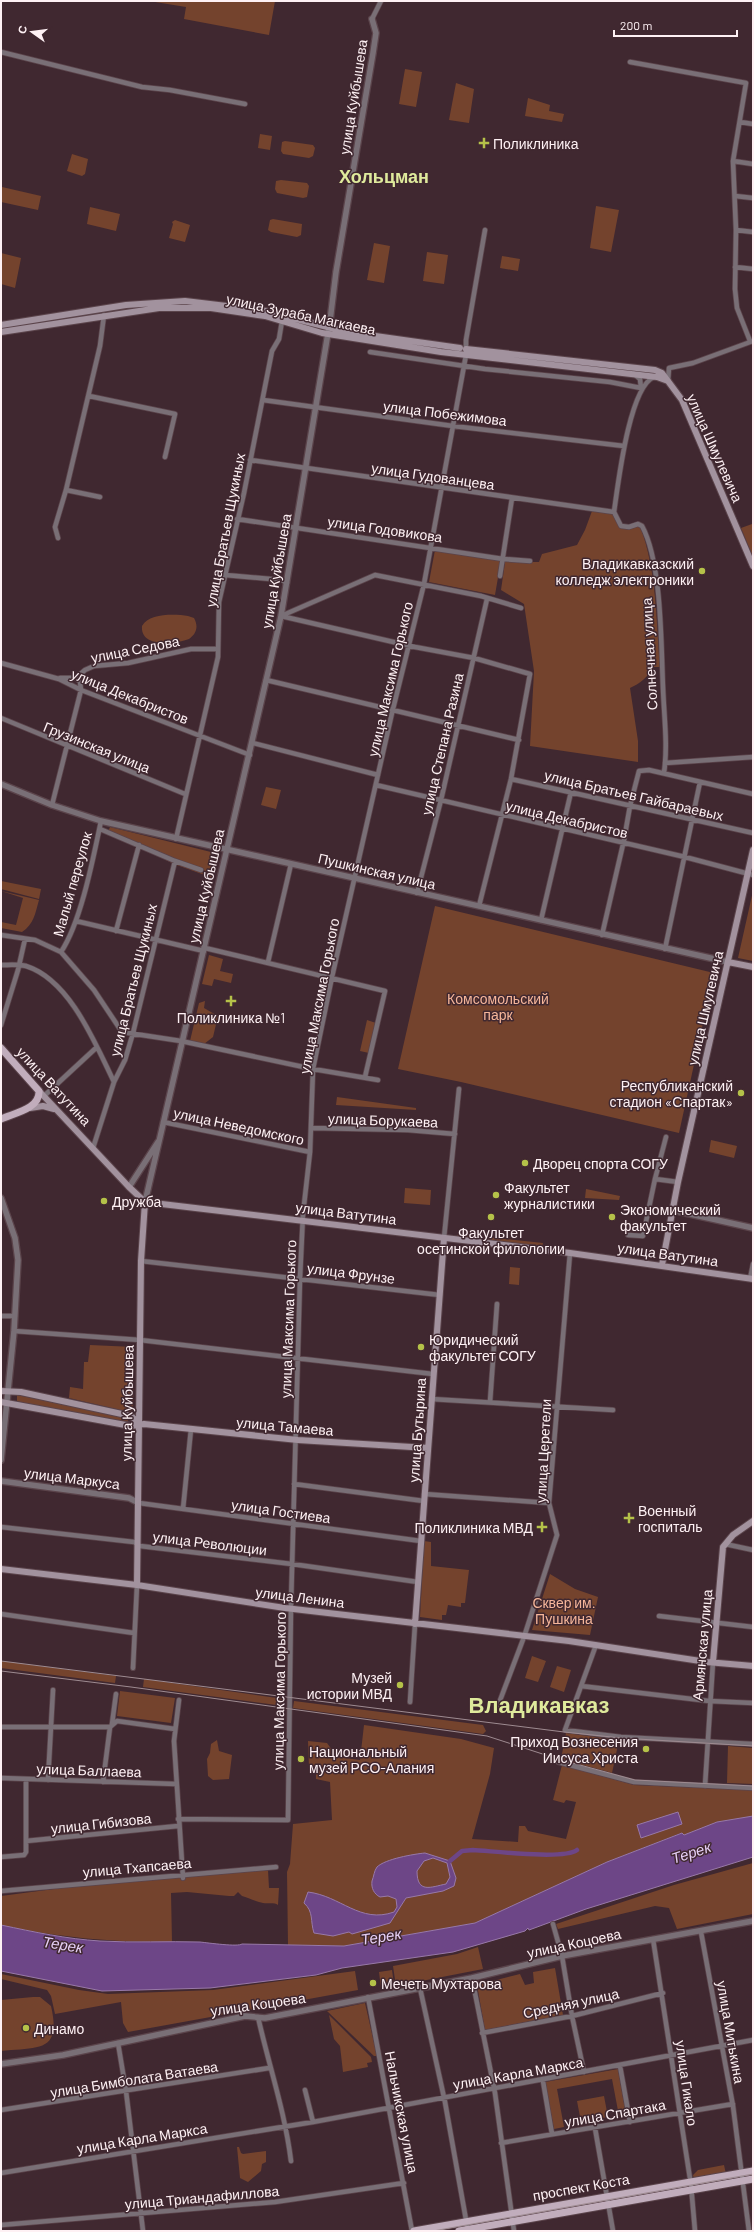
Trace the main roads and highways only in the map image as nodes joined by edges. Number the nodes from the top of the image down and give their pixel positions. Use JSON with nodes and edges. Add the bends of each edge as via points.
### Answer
{"nodes":[{"id":1,"x":1,"y":326,"type":"edge"},
{"id":2,"x":328,"y":331,"type":"junction"},
{"id":3,"x":1,"y":332,"type":"edge"},
{"id":4,"x":464,"y":351,"type":"junction"},
{"id":5,"x":655,"y":370,"type":"joint"},
{"id":6,"x":668,"y":381,"type":"junction"},
{"id":7,"x":753,"y":566,"type":"edge"},
{"id":8,"x":753,"y":850,"type":"edge"},
{"id":9,"x":751,"y":874,"type":"edge"},
{"id":10,"x":728,"y":962,"type":"junction"},
{"id":11,"x":753,"y":967,"type":"edge"},
{"id":12,"x":1,"y":1048,"type":"edge"},
{"id":13,"x":41,"y":1094,"type":"junction"},
{"id":14,"x":30,"y":1108,"type":"junction"},
{"id":15,"x":56,"y":1110,"type":"junction"},
{"id":16,"x":1,"y":1119,"type":"edge"},
{"id":17,"x":145,"y":1202,"type":"junction"},
{"id":18,"x":444,"y":1238,"type":"junction"},
{"id":19,"x":662,"y":1265,"type":"junction"},
{"id":20,"x":751,"y":1279,"type":"edge"},
{"id":21,"x":1,"y":1391,"type":"edge"},
{"id":22,"x":4,"y":1403,"type":"edge"},
{"id":23,"x":139,"y":1423,"type":"junction"},
{"id":24,"x":428,"y":1448,"type":"junction"},
{"id":25,"x":753,"y":1521,"type":"edge"},
{"id":26,"x":1,"y":1569,"type":"edge"},
{"id":27,"x":137,"y":1585,"type":"junction"},
{"id":28,"x":415,"y":1624,"type":"junction"},
{"id":29,"x":713,"y":1662,"type":"junction"},
{"id":30,"x":753,"y":1666,"type":"edge"},
{"id":31,"x":753,"y":2171,"type":"edge"},
{"id":32,"x":753,"y":2179,"type":"edge"},
{"id":33,"x":467,"y":2230,"type":"edge"},
{"id":34,"x":413,"y":2231,"type":"edge"},
{"id":35,"x":459,"y":2231,"type":"edge"}],
"edges":[{"from":1,"to":2,"type":"main road","name":"улица Зураба Магкаева","via":[[126,305],[173,301],[246,308]]},
{"from":2,"to":3,"type":"main road","name":"улица Зураба Магкаева","via":[[233,310],[159,308]]},
{"from":2,"to":4,"type":"main road","name":"улица Зураба Магкаева"},
{"from":4,"to":5,"type":"main road","name":"улица Зураба Магкаева"},
{"from":4,"to":6,"type":"main road","name":"улица Зураба Магкаева","via":[[655,377]]},
{"from":5,"to":6,"type":"main road","name":"улица Шмулевича","via":[[662,373]]},
{"from":6,"to":7,"type":"main road","name":"улица Шмулевича","via":[[682,400]]},
{"from":8,"to":9,"type":"main road","name":"улица Шмулевича"},
{"from":9,"to":10,"type":"main road","name":"улица Шмулевича"},
{"from":10,"to":11,"type":"main road","name":"Пушкинская улица"},
{"from":10,"to":19,"type":"main road","name":"улица Шмулевича","via":[[678,1182]]},
{"from":12,"to":13,"type":"main road","name":"улица Ватутина"},
{"from":13,"to":14,"type":"main road"},
{"from":13,"to":15,"type":"main road","name":"улица Ватутина"},
{"from":14,"to":15,"type":"main road","via":[[43,1106]]},
{"from":14,"to":16,"type":"main road"},
{"from":15,"to":17,"type":"main road","name":"улица Ватутина"},
{"from":17,"to":18,"type":"main road","name":"улица Ватутина"},
{"from":17,"to":23,"type":"main road","name":"улица Куйбышева","via":[[141,1261]]},
{"from":18,"to":19,"type":"main road","name":"улица Ватутина"},
{"from":18,"to":24,"type":"main road","name":"улица Бутырина"},
{"from":19,"to":20,"type":"main road","name":"улица Ватутина"},
{"from":21,"to":23,"type":"main road","name":"улица Тамаева","via":[[131,1416]]},
{"from":22,"to":23,"type":"main road","name":"улица Тамаева","via":[[129,1426]]},
{"from":23,"to":24,"type":"main road","name":"улица Тамаева","via":[[295,1440]]},
{"from":23,"to":27,"type":"main road","name":"улица Куйбышева"},
{"from":24,"to":28,"type":"main road","name":"улица Бутырина"},
{"from":25,"to":29,"type":"main road","name":"Армянская улица","via":[[733,1535],[721,1554]]},
{"from":26,"to":27,"type":"main road","name":"улица Ленина"},
{"from":27,"to":28,"type":"main road","name":"улица Ленина","via":[[290,1609]]},
{"from":28,"to":29,"type":"main road","name":"улица Ленина"},
{"from":29,"to":30,"type":"main road","name":"улица Ленина"},
{"from":31,"to":34,"type":"main road","name":"проспект Коста"},
{"from":32,"to":33,"type":"main road","name":"проспект Коста"},
{"from":33,"to":35,"type":"main road","name":"проспект Коста"}]}
